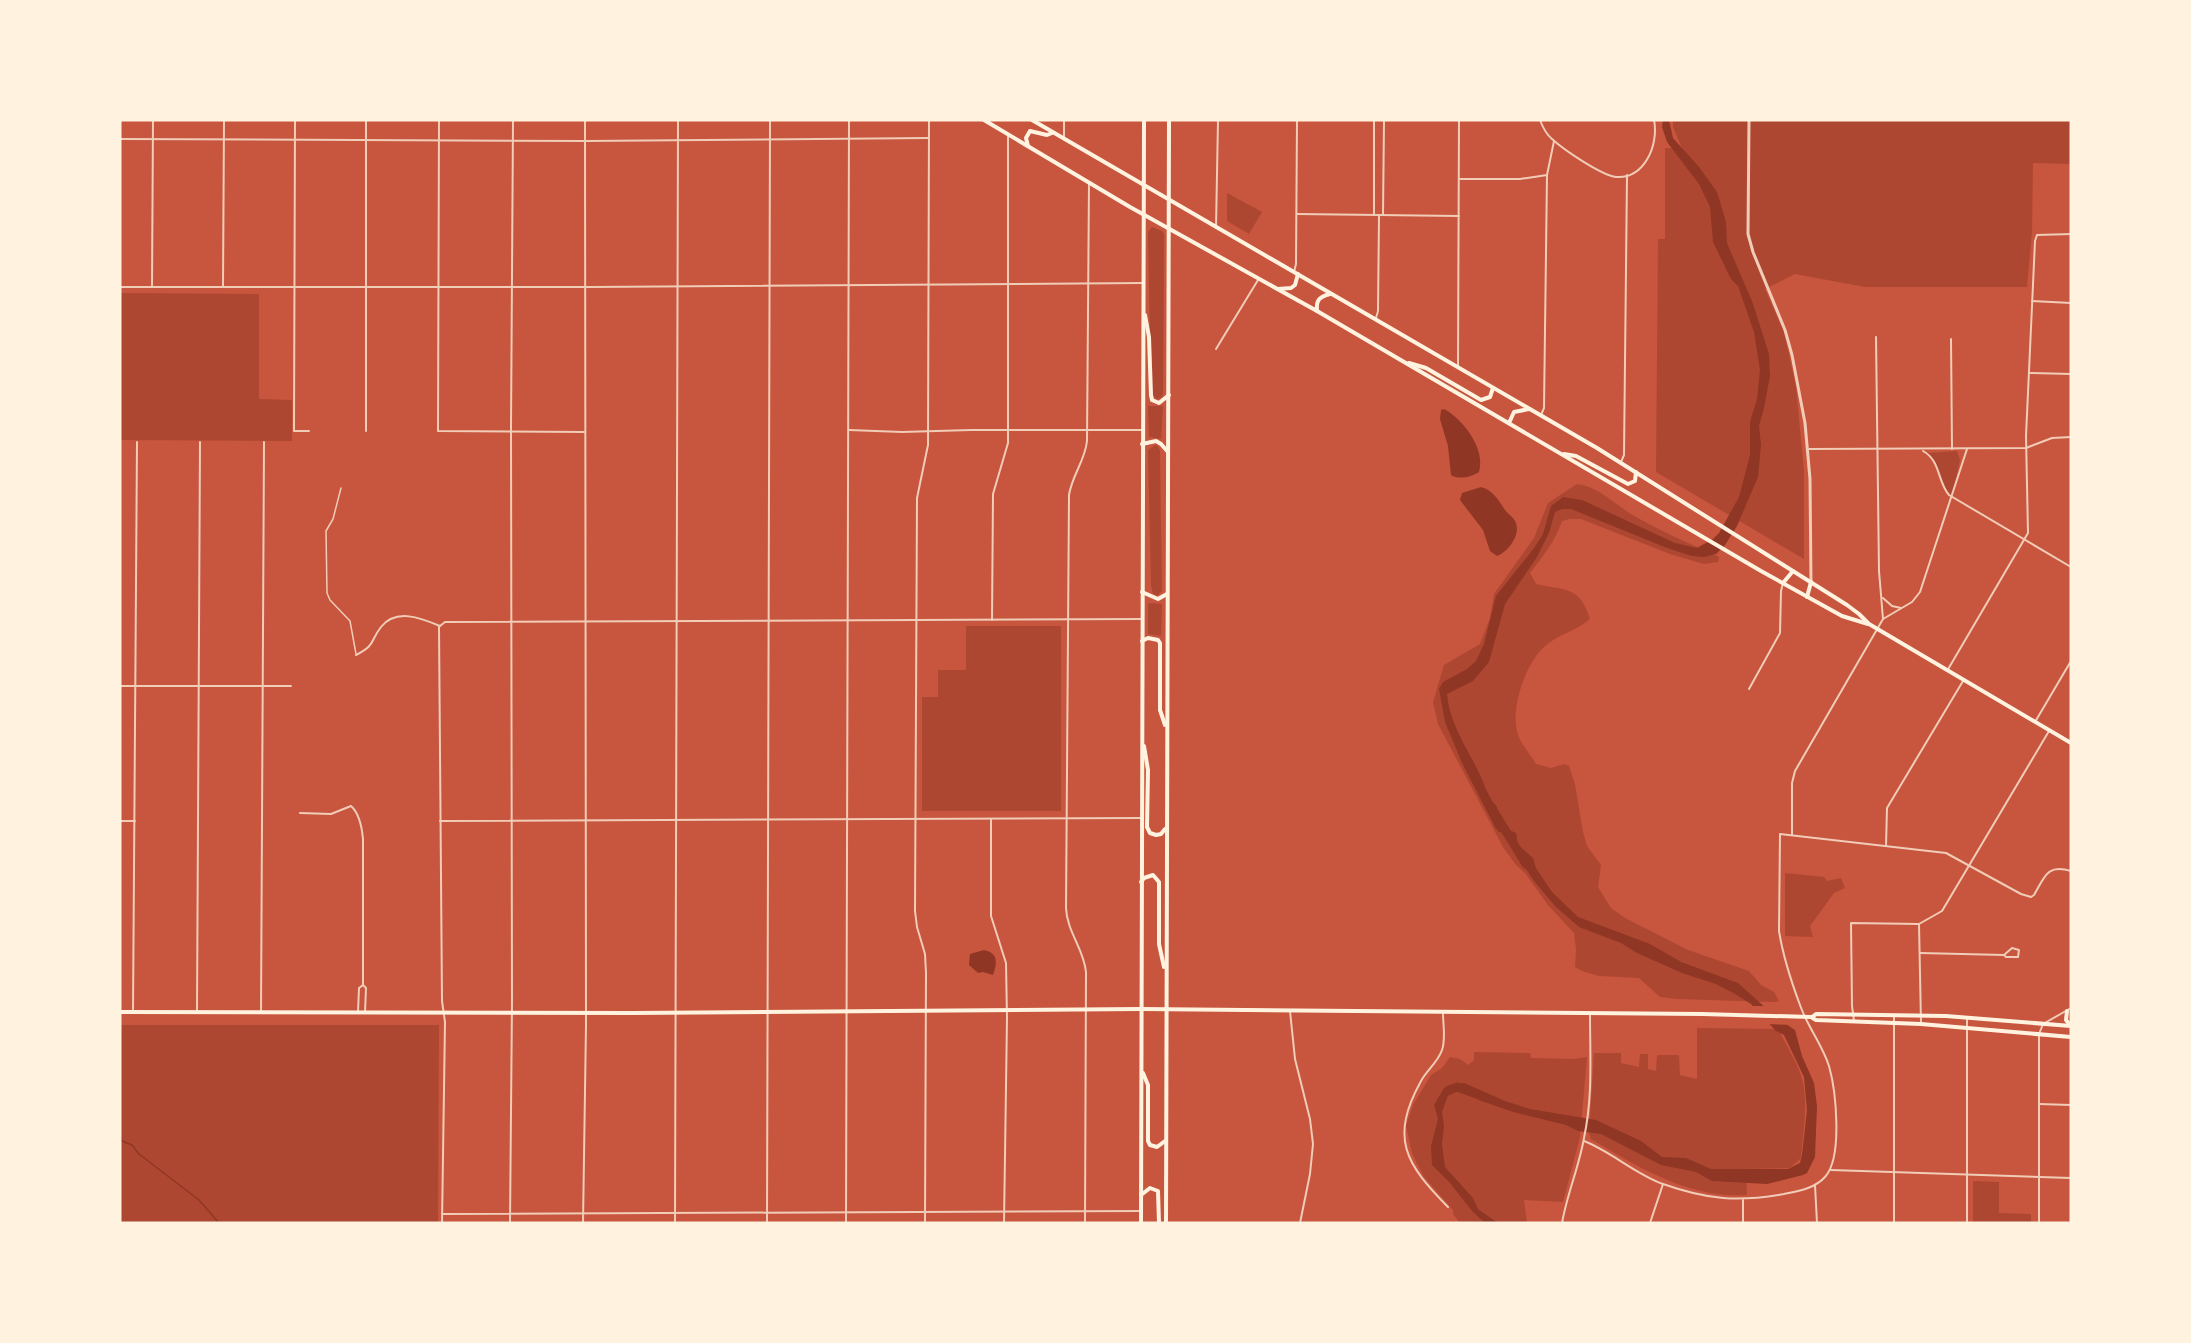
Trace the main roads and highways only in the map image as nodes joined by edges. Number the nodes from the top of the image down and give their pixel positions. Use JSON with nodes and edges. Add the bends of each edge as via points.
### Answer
{"nodes":[{"id":1,"x":984,"y":120,"type":"edge"},
{"id":2,"x":1032,"y":120,"type":"edge"},
{"id":3,"x":1144,"y":120,"type":"edge"},
{"id":4,"x":1169,"y":120,"type":"edge"},
{"id":5,"x":1053,"y":133,"type":"junction"},
{"id":6,"x":1028,"y":146,"type":"junction"},
{"id":7,"x":1143,"y":186,"type":"junction"},
{"id":8,"x":1169,"y":201,"type":"junction"},
{"id":9,"x":1143,"y":214,"type":"junction"},
{"id":10,"x":1169,"y":229,"type":"junction"},
{"id":11,"x":1296,"y":273,"type":"junction"},
{"id":12,"x":1277,"y":289,"type":"junction"},
{"id":13,"x":1331,"y":294,"type":"junction"},
{"id":14,"x":1143,"y":305,"type":"junction"},
{"id":15,"x":1317,"y":311,"type":"junction"},
{"id":16,"x":1402,"y":361,"type":"junction"},
{"id":17,"x":1493,"y":388,"type":"junction"},
{"id":18,"x":1170,"y":395,"type":"junction"},
{"id":19,"x":1530,"y":409,"type":"junction"},
{"id":20,"x":1509,"y":423,"type":"junction"},
{"id":21,"x":1142,"y":444,"type":"junction"},
{"id":22,"x":1168,"y":453,"type":"junction"},
{"id":23,"x":1560,"y":454,"type":"junction"},
{"id":24,"x":1636,"y":472,"type":"junction"},
{"id":25,"x":1793,"y":571,"type":"junction"},
{"id":26,"x":1811,"y":582,"type":"junction"},
{"id":27,"x":1783,"y":583,"type":"junction"},
{"id":28,"x":1142,"y":591,"type":"junction"},
{"id":29,"x":1167,"y":594,"type":"junction"},
{"id":30,"x":1807,"y":597,"type":"junction"},
{"id":31,"x":1869,"y":624,"type":"junction"},
{"id":32,"x":1142,"y":641,"type":"junction"},
{"id":33,"x":1167,"y":729,"type":"junction"},
{"id":34,"x":1142,"y":736,"type":"junction"},
{"id":35,"x":2071,"y":743,"type":"edge"},
{"id":36,"x":1166,"y":826,"type":"junction"},
{"id":37,"x":1140,"y":882,"type":"junction"},
{"id":38,"x":1166,"y":977,"type":"junction"},
{"id":39,"x":1141,"y":1009,"type":"junction"},
{"id":40,"x":2069,"y":1009,"type":"edge"},
{"id":41,"x":1166,"y":1010,"type":"junction"},
{"id":42,"x":120,"y":1012,"type":"edge"},
{"id":43,"x":1811,"y":1017,"type":"junction"},
{"id":44,"x":2071,"y":1026,"type":"edge"},
{"id":45,"x":2071,"y":1037,"type":"edge"},
{"id":46,"x":1142,"y":1070,"type":"junction"},
{"id":47,"x":1165,"y":1141,"type":"junction"},
{"id":48,"x":1141,"y":1195,"type":"junction"},
{"id":49,"x":1141,"y":1223,"type":"edge"},
{"id":50,"x":1159,"y":1223,"type":"edge"},
{"id":51,"x":1166,"y":1223,"type":"edge"}],
"edges":[{"from":1,"to":6,"type":"main road"},
{"from":2,"to":5,"type":"main road"},
{"from":3,"to":7,"type":"main road"},
{"from":4,"to":8,"type":"main road"},
{"from":5,"to":6,"type":"main road","via":[[1030,131],[1026,138]]},
{"from":5,"to":7,"type":"main road"},
{"from":6,"to":9,"type":"main road"},
{"from":7,"to":8,"type":"main road"},
{"from":7,"to":9,"type":"main road"},
{"from":8,"to":10,"type":"main road"},
{"from":8,"to":11,"type":"main road"},
{"from":9,"to":10,"type":"main road"},
{"from":9,"to":14,"type":"main road"},
{"from":10,"to":12,"type":"main road"},
{"from":10,"to":18,"type":"main road"},
{"from":11,"to":12,"type":"main road","via":[[1295,285]]},
{"from":11,"to":13,"type":"main road"},
{"from":12,"to":15,"type":"main road"},
{"from":13,"to":15,"type":"main road","via":[[1319,298]]},
{"from":13,"to":17,"type":"main road"},
{"from":14,"to":18,"type":"main road","via":[[1152,400],[1159,403]]},
{"from":14,"to":21,"type":"main road"},
{"from":15,"to":16,"type":"main road"},
{"from":16,"to":17,"type":"main road","via":[[1426,368],[1481,400],[1490,397]]},
{"from":16,"to":20,"type":"main road"},
{"from":17,"to":19,"type":"main road"},
{"from":18,"to":22,"type":"main road"},
{"from":19,"to":20,"type":"main road","via":[[1514,412]]},
{"from":19,"to":24,"type":"main road"},
{"from":20,"to":23,"type":"main road"},
{"from":21,"to":22,"type":"main road","via":[[1158,442]]},
{"from":21,"to":28,"type":"main road"},
{"from":22,"to":29,"type":"main road"},
{"from":23,"to":24,"type":"main road","via":[[1576,456],[1628,484],[1635,481]]},
{"from":23,"to":27,"type":"main road"},
{"from":24,"to":25,"type":"main road"},
{"from":25,"to":26,"type":"main road"},
{"from":25,"to":27,"type":"main road"},
{"from":26,"to":30,"type":"main road"},
{"from":26,"to":31,"type":"main road"},
{"from":27,"to":30,"type":"main road"},
{"from":28,"to":29,"type":"main road","via":[[1158,599]]},
{"from":28,"to":32,"type":"main road"},
{"from":29,"to":33,"type":"main road"},
{"from":30,"to":31,"type":"main road","via":[[1842,616]]},
{"from":31,"to":35,"type":"main road"},
{"from":32,"to":33,"type":"main road","via":[[1152,638],[1160,643],[1161,710]]},
{"from":32,"to":34,"type":"main road"},
{"from":33,"to":36,"type":"main road"},
{"from":34,"to":36,"type":"main road","via":[[1148,770],[1148,827],[1150,833],[1159,835]]},
{"from":34,"to":37,"type":"main road"},
{"from":36,"to":38,"type":"main road"},
{"from":37,"to":38,"type":"main road","via":[[1153,875],[1159,882],[1159,944]]},
{"from":37,"to":39,"type":"main road"},
{"from":38,"to":41,"type":"main road"},
{"from":39,"to":41,"type":"main road"},
{"from":39,"to":42,"type":"main road"},
{"from":39,"to":46,"type":"main road"},
{"from":40,"to":44,"type":"main road","via":[[2066,1020]]},
{"from":41,"to":43,"type":"main road"},
{"from":41,"to":47,"type":"main road"},
{"from":43,"to":44,"type":"main road","via":[[1921,1014]]},
{"from":43,"to":45,"type":"main road"},
{"from":46,"to":47,"type":"main road","via":[[1148,1084],[1148,1141],[1157,1147]]},
{"from":46,"to":48,"type":"main road"},
{"from":47,"to":51,"type":"main road"},
{"from":48,"to":49,"type":"main road"},
{"from":48,"to":50,"type":"main road","via":[[1150,1188],[1158,1191]]}]}
